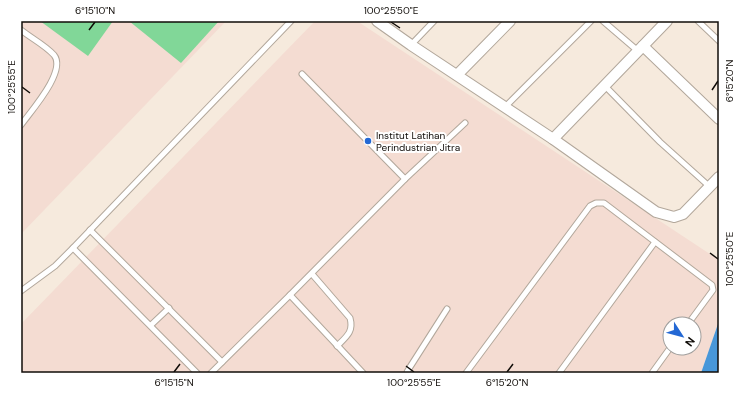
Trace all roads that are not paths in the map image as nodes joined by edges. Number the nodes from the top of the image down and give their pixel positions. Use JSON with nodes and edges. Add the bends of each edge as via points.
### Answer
{"nodes":[{"id":1,"x":291,"y":21,"type":"edge"},
{"id":2,"x":377,"y":21,"type":"edge"},
{"id":3,"x":434,"y":21,"type":"edge"},
{"id":4,"x":510,"y":21,"type":"edge"},
{"id":5,"x":590,"y":21,"type":"edge"},
{"id":6,"x":603,"y":21,"type":"edge"},
{"id":7,"x":667,"y":21,"type":"edge"},
{"id":8,"x":698,"y":21,"type":"edge"},
{"id":9,"x":21,"y":30,"type":"edge"},
{"id":10,"x":719,"y":41,"type":"edge"},
{"id":11,"x":411,"y":45,"type":"junction"},
{"id":12,"x":640,"y":48,"type":"junction"},
{"id":13,"x":302,"y":74,"type":"dead end"},
{"id":14,"x":457,"y":75,"type":"junction"},
{"id":15,"x":604,"y":86,"type":"junction"},
{"id":16,"x":505,"y":107,"type":"junction"},
{"id":17,"x":719,"y":119,"type":"edge"},
{"id":18,"x":465,"y":123,"type":"dead end"},
{"id":19,"x":21,"y":124,"type":"edge"},
{"id":20,"x":553,"y":139,"type":"junction"},
{"id":21,"x":719,"y":177,"type":"edge"},
{"id":22,"x":405,"y":180,"type":"junction"},
{"id":23,"x":710,"y":187,"type":"junction"},
{"id":24,"x":90,"y":230,"type":"junction"},
{"id":25,"x":655,"y":242,"type":"junction"},
{"id":26,"x":73,"y":248,"type":"junction"},
{"id":27,"x":312,"y":274,"type":"junction"},
{"id":28,"x":21,"y":291,"type":"edge"},
{"id":29,"x":290,"y":296,"type":"junction"},
{"id":30,"x":169,"y":308,"type":"junction"},
{"id":31,"x":447,"y":309,"type":"dead end"},
{"id":32,"x":694,"y":316,"type":"edge"},
{"id":33,"x":151,"y":325,"type":"junction"},
{"id":34,"x":337,"y":346,"type":"junction"},
{"id":35,"x":664,"y":356,"type":"edge"},
{"id":36,"x":222,"y":362,"type":"junction"},
{"id":37,"x":197,"y":373,"type":"edge"},
{"id":38,"x":211,"y":373,"type":"edge"},
{"id":39,"x":363,"y":373,"type":"edge"},
{"id":40,"x":407,"y":373,"type":"edge"},
{"id":41,"x":466,"y":373,"type":"edge"},
{"id":42,"x":558,"y":373,"type":"edge"},
{"id":43,"x":652,"y":373,"type":"edge"}],
"edges":[{"from":1,"to":24,"type":"lane"},
{"from":2,"to":11,"type":"street"},
{"from":3,"to":11,"type":"lane"},
{"from":4,"to":14,"type":"street"},
{"from":5,"to":16,"type":"lane"},
{"from":6,"to":12,"type":"lane"},
{"from":7,"to":12,"type":"street"},
{"from":8,"to":10,"type":"lane"},
{"from":9,"to":19,"type":"lane","via":[[54,55],[58,64],[53,80]]},
{"from":11,"to":14,"type":"street"},
{"from":12,"to":15,"type":"street"},
{"from":12,"to":17,"type":"street"},
{"from":13,"to":22,"type":"lane"},
{"from":14,"to":16,"type":"street"},
{"from":15,"to":20,"type":"street"},
{"from":15,"to":23,"type":"lane"},
{"from":16,"to":20,"type":"street"},
{"from":18,"to":22,"type":"lane"},
{"from":20,"to":23,"type":"street","via":[[644,205],[664,216],[674,217],[683,214]]},
{"from":21,"to":23,"type":"street"},
{"from":22,"to":27,"type":"lane"},
{"from":24,"to":26,"type":"lane"},
{"from":24,"to":30,"type":"lane"},
{"from":25,"to":32,"type":"lane","via":[[712,286],[713,290]]},
{"from":25,"to":41,"type":"lane","via":[[604,203],[590,206]]},
{"from":25,"to":42,"type":"lane"},
{"from":26,"to":28,"type":"lane","via":[[55,266]]},
{"from":26,"to":33,"type":"lane"},
{"from":27,"to":29,"type":"lane"},
{"from":27,"to":34,"type":"lane","via":[[350,318],[351,332]]},
{"from":29,"to":34,"type":"lane"},
{"from":29,"to":36,"type":"lane"},
{"from":30,"to":33,"type":"lane"},
{"from":30,"to":36,"type":"lane"},
{"from":31,"to":40,"type":"lane"},
{"from":33,"to":37,"type":"lane"},
{"from":34,"to":39,"type":"lane"},
{"from":35,"to":43,"type":"lane"},
{"from":36,"to":38,"type":"lane"}]}
